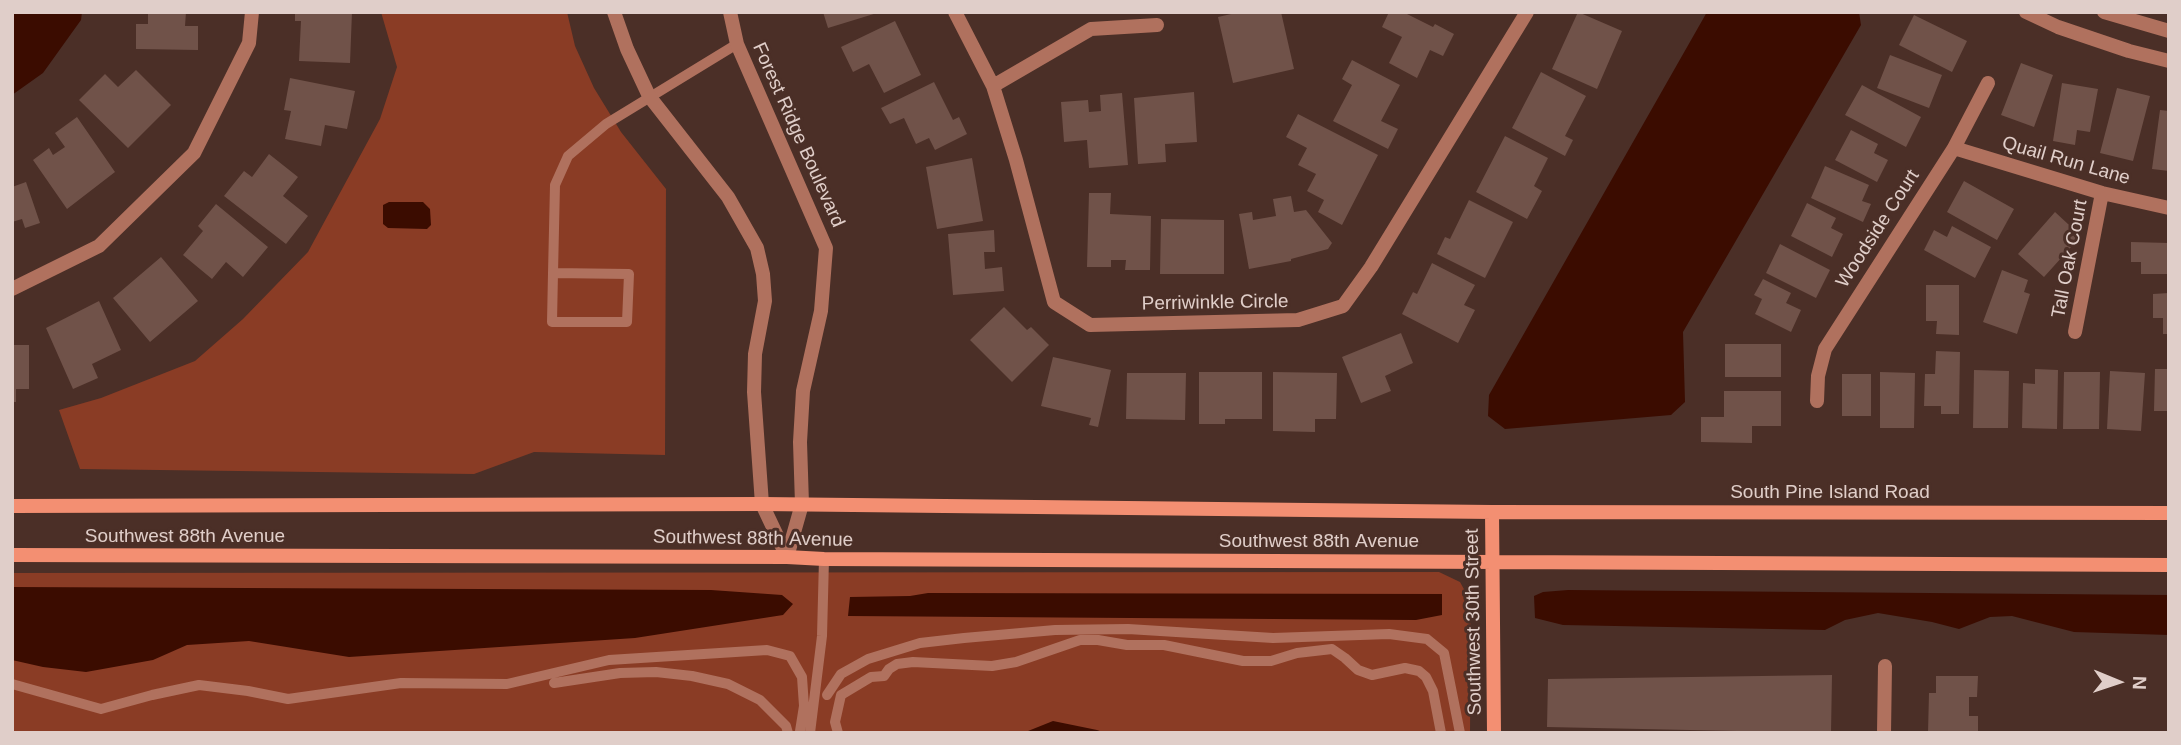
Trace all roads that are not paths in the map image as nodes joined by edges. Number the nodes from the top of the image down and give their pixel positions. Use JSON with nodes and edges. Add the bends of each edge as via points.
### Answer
{"nodes":[{"id":1,"x":251,"y":12,"type":"edge"},
{"id":2,"x":614,"y":12,"type":"edge"},
{"id":3,"x":730,"y":12,"type":"edge"},
{"id":4,"x":955,"y":12,"type":"edge"},
{"id":5,"x":1527,"y":12,"type":"edge"},
{"id":6,"x":2026,"y":12,"type":"edge"},
{"id":7,"x":2104,"y":12,"type":"edge"},
{"id":8,"x":1157,"y":25,"type":"dead end"},
{"id":9,"x":2169,"y":32,"type":"edge"},
{"id":10,"x":737,"y":44,"type":"junction"},
{"id":11,"x":2169,"y":61,"type":"edge"},
{"id":12,"x":1988,"y":83,"type":"dead end"},
{"id":13,"x":993,"y":86,"type":"junction"},
{"id":14,"x":649,"y":96,"type":"junction"},
{"id":15,"x":1954,"y":148,"type":"junction"},
{"id":16,"x":2102,"y":193,"type":"junction"},
{"id":17,"x":2169,"y":208,"type":"edge"},
{"id":18,"x":553,"y":273,"type":"junction"},
{"id":19,"x":12,"y":289,"type":"edge"},
{"id":20,"x":2075,"y":332,"type":"dead end"},
{"id":21,"x":1817,"y":401,"type":"dead end"},
{"id":22,"x":762,"y":504,"type":"junction"},
{"id":23,"x":802,"y":504,"type":"junction"},
{"id":24,"x":12,"y":506,"type":"edge"},
{"id":25,"x":1492,"y":512,"type":"junction"},
{"id":26,"x":2169,"y":513,"type":"edge"},
{"id":27,"x":12,"y":555,"type":"edge"},
{"id":28,"x":787,"y":557,"type":"junction"},
{"id":29,"x":824,"y":559,"type":"junction"},
{"id":30,"x":1493,"y":562,"type":"junction"},
{"id":31,"x":2169,"y":565,"type":"edge"},
{"id":32,"x":1885,"y":666,"type":"dead end"},
{"id":33,"x":554,"y":683,"type":"dead end"},
{"id":34,"x":12,"y":684,"type":"edge"},
{"id":35,"x":827,"y":695,"type":"dead end"},
{"id":36,"x":799,"y":732,"type":"edge"},
{"id":37,"x":838,"y":733,"type":"edge"},
{"id":38,"x":1441,"y":733,"type":"edge"},
{"id":39,"x":1460,"y":733,"type":"edge"},
{"id":40,"x":1494,"y":733,"type":"edge"},
{"id":41,"x":1884,"y":733,"type":"edge"}],
"edges":[{"from":1,"to":19,"type":"street","via":[[249,43],[194,153],[99,246]]},
{"from":2,"to":14,"type":"street"},
{"from":3,"to":10,"type":"street","name":"Forest Ridge Boulevard"},
{"from":4,"to":13,"type":"street","name":"Perriwinkle Circle"},
{"from":5,"to":13,"type":"street","name":"Perriwinkle Circle","via":[[1343,306],[1298,320],[1090,325],[1054,302]]},
{"from":6,"to":11,"type":"street","via":[[2058,27]]},
{"from":7,"to":9,"type":"street"},
{"from":8,"to":13,"type":"street","via":[[1091,29]]},
{"from":10,"to":14,"type":"lane"},
{"from":10,"to":23,"type":"street","name":"Forest Ridge Boulevard","via":[[826,248],[821,312],[803,391]]},
{"from":12,"to":15,"type":"street","name":"Woodside Court"},
{"from":14,"to":18,"type":"lane","via":[[568,156],[555,185]]},
{"from":14,"to":22,"type":"street","via":[[728,197],[757,248],[765,301],[755,354],[754,392]]},
{"from":15,"to":16,"type":"street","name":"Quail Run Lane"},
{"from":15,"to":21,"type":"street","name":"Woodside Court","via":[[1825,349]]},
{"from":16,"to":17,"type":"street","name":"Quail Run Lane"},
{"from":16,"to":20,"type":"street","name":"Tall Oak Court"},
{"from":18,"to":18,"type":"lane","via":[[552,321],[627,322],[629,274]]},
{"from":22,"to":23,"type":"main road","name":"Southwest 88th Avenue"},
{"from":22,"to":24,"type":"main road","name":"Southwest 88th Avenue"},
{"from":22,"to":28,"type":"street"},
{"from":23,"to":25,"type":"main road","name":"Southwest 88th Avenue"},
{"from":23,"to":28,"type":"street","name":"Forest Ridge Boulevard"},
{"from":25,"to":26,"type":"main road","name":"South Pine Island Road"},
{"from":25,"to":30,"type":"main road","name":"Southwest 30th Street"},
{"from":27,"to":28,"type":"main road","name":"Southwest 88th Avenue"},
{"from":28,"to":29,"type":"main road","name":"Southwest 88th Avenue"},
{"from":29,"to":30,"type":"main road","name":"Southwest 88th Avenue"},
{"from":29,"to":36,"type":"lane","via":[[822,636]]},
{"from":30,"to":31,"type":"main road"},
{"from":30,"to":40,"type":"main road","name":"Southwest 30th Street"},
{"from":32,"to":41,"type":"street"},
{"from":33,"to":36,"type":"lane","via":[[620,673],[692,676],[728,684],[760,700],[786,726]]},
{"from":34,"to":36,"type":"lane","via":[[101,709],[199,685],[288,699],[401,683],[507,684],[609,660],[767,650],[790,656],[802,677],[804,706]]},
{"from":35,"to":39,"type":"lane","via":[[841,674],[868,659],[920,643],[964,638],[1128,629],[1273,638],[1389,634],[1427,639],[1444,653]]},
{"from":37,"to":38,"type":"lane","via":[[835,722],[841,695],[871,677],[884,676],[897,664],[992,666],[1080,640],[1164,645],[1243,661],[1271,661],[1332,649],[1372,675],[1405,668],[1419,671],[1433,691]]}]}
